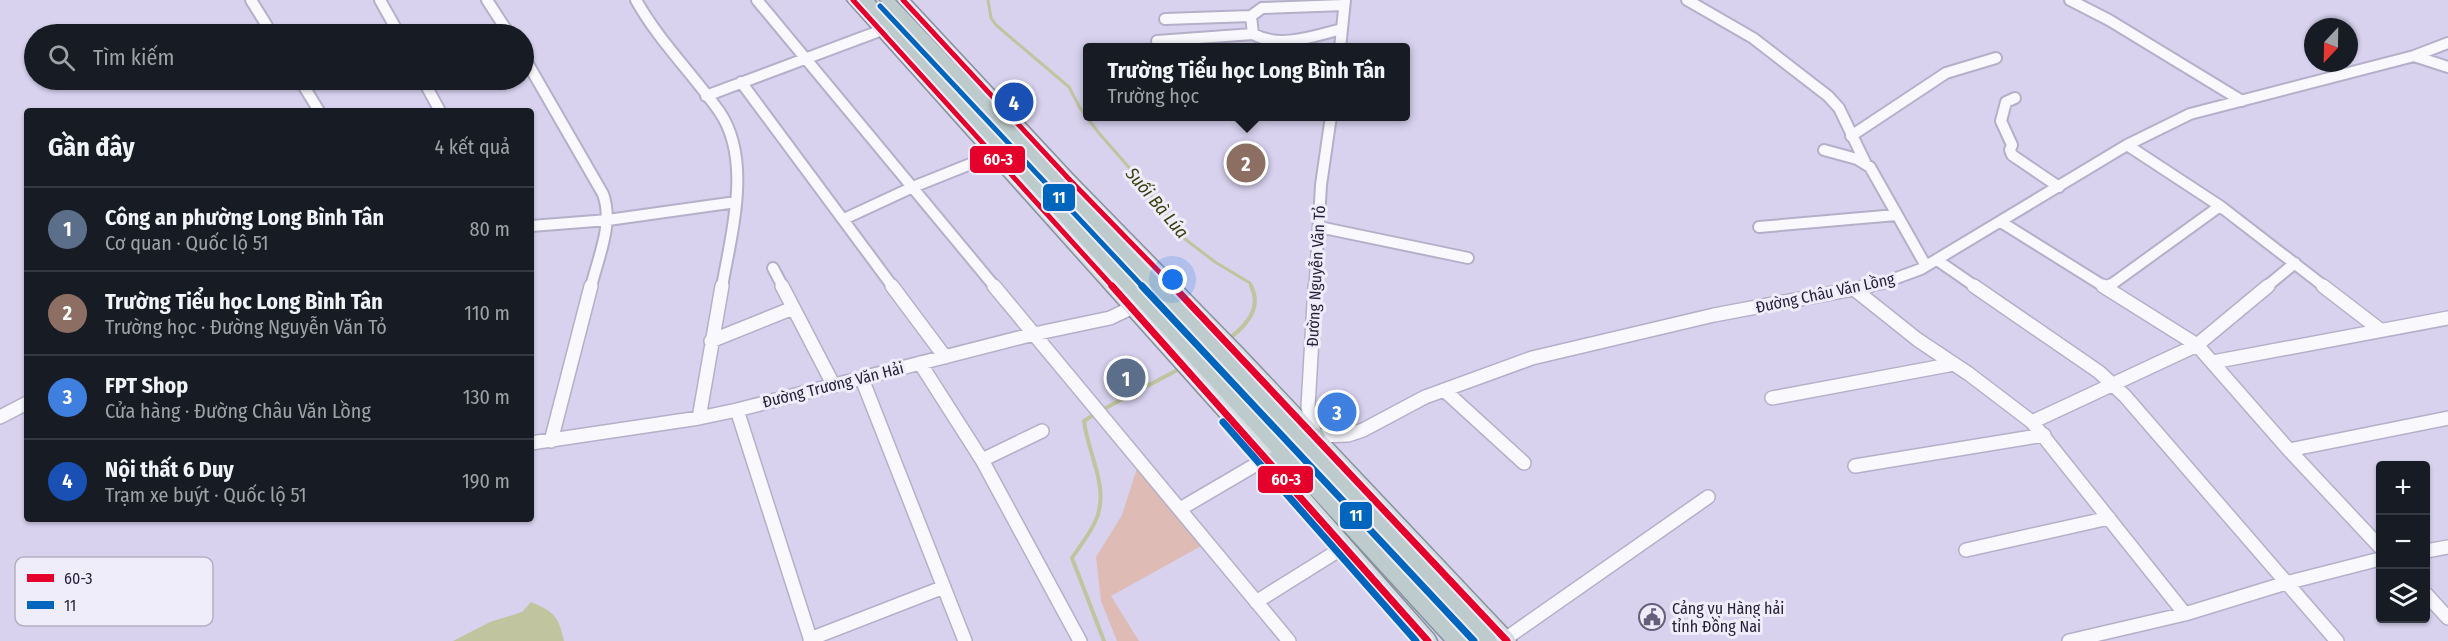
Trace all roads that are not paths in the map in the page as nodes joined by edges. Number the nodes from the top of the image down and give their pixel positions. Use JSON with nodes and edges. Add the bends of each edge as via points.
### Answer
{"nodes":[{"id":1,"x":250,"y":0,"type":"edge"},
{"id":2,"x":380,"y":0,"type":"edge"},
{"id":3,"x":487,"y":0,"type":"edge"},
{"id":4,"x":636,"y":0,"type":"edge"},
{"id":5,"x":757,"y":0,"type":"edge"},
{"id":6,"x":853,"y":0,"type":"edge"},
{"id":7,"x":866,"y":0,"type":"edge"},
{"id":8,"x":887,"y":0,"type":"edge"},
{"id":9,"x":903,"y":0,"type":"edge"},
{"id":10,"x":1687,"y":0,"type":"edge"},
{"id":11,"x":2070,"y":0,"type":"edge"},
{"id":12,"x":1344,"y":2,"type":"edge"},
{"id":13,"x":1251,"y":16,"type":"junction"},
{"id":14,"x":1165,"y":19,"type":"dead end"},
{"id":15,"x":266,"y":24,"type":"edge"},
{"id":16,"x":393,"y":24,"type":"edge"},
{"id":17,"x":502,"y":24,"type":"edge"},
{"id":18,"x":885,"y":29,"type":"junction"},
{"id":19,"x":1342,"y":29,"type":"junction"},
{"id":20,"x":1253,"y":34,"type":"junction"},
{"id":21,"x":1157,"y":41,"type":"dead end"},
{"id":22,"x":1341,"y":43,"type":"edge"},
{"id":23,"x":2448,"y":43,"type":"edge"},
{"id":24,"x":2414,"y":56,"type":"junction"},
{"id":25,"x":806,"y":58,"type":"junction"},
{"id":26,"x":950,"y":58,"type":"junction"},
{"id":27,"x":1996,"y":58,"type":"dead end"},
{"id":28,"x":2448,"y":67,"type":"edge"},
{"id":29,"x":534,"y":74,"type":"edge"},
{"id":30,"x":741,"y":82,"type":"junction"},
{"id":31,"x":306,"y":90,"type":"edge"},
{"id":32,"x":428,"y":90,"type":"edge"},
{"id":33,"x":706,"y":96,"type":"junction"},
{"id":34,"x":2015,"y":98,"type":"dead end"},
{"id":35,"x":2242,"y":101,"type":"junction"},
{"id":36,"x":317,"y":108,"type":"edge"},
{"id":37,"x":438,"y":108,"type":"edge"},
{"id":38,"x":1330,"y":121,"type":"edge"},
{"id":39,"x":1851,"y":136,"type":"junction"},
{"id":40,"x":2127,"y":145,"type":"junction"},
{"id":41,"x":1824,"y":150,"type":"dead end"},
{"id":42,"x":998,"y":152,"type":"junction"},
{"id":43,"x":1864,"y":162,"type":"junction"},
{"id":44,"x":913,"y":187,"type":"junction"},
{"id":45,"x":2059,"y":187,"type":"junction"},
{"id":46,"x":736,"y":202,"type":"junction"},
{"id":47,"x":2220,"y":206,"type":"junction"},
{"id":48,"x":1896,"y":215,"type":"junction"},
{"id":49,"x":844,"y":219,"type":"junction"},
{"id":50,"x":608,"y":220,"type":"junction"},
{"id":51,"x":2001,"y":222,"type":"junction"},
{"id":52,"x":534,"y":226,"type":"edge"},
{"id":53,"x":1319,"y":227,"type":"junction"},
{"id":54,"x":1759,"y":227,"type":"dead end"},
{"id":55,"x":1468,"y":258,"type":"dead end"},
{"id":56,"x":1932,"y":263,"type":"junction"},
{"id":57,"x":2295,"y":263,"type":"junction"},
{"id":58,"x":773,"y":268,"type":"dead end"},
{"id":59,"x":2107,"y":288,"type":"junction"},
{"id":60,"x":1167,"y":289,"type":"junction"},
{"id":61,"x":1854,"y":289,"type":"junction"},
{"id":62,"x":1137,"y":304,"type":"junction"},
{"id":63,"x":793,"y":308,"type":"junction"},
{"id":64,"x":2448,"y":318,"type":"edge"},
{"id":65,"x":2379,"y":329,"type":"junction"},
{"id":66,"x":1034,"y":334,"type":"junction"},
{"id":67,"x":711,"y":341,"type":"junction"},
{"id":68,"x":2197,"y":345,"type":"junction"},
{"id":69,"x":1199,"y":346,"type":"junction"},
{"id":70,"x":945,"y":357,"type":"junction"},
{"id":71,"x":2213,"y":362,"type":"junction"},
{"id":72,"x":920,"y":363,"type":"junction"},
{"id":73,"x":1954,"y":364,"type":"junction"},
{"id":74,"x":1217,"y":365,"type":"junction"},
{"id":75,"x":862,"y":379,"type":"junction"},
{"id":76,"x":2112,"y":384,"type":"junction"},
{"id":77,"x":834,"y":386,"type":"junction"},
{"id":78,"x":1444,"y":390,"type":"junction"},
{"id":79,"x":1772,"y":398,"type":"dead end"},
{"id":80,"x":24,"y":405,"type":"edge"},
{"id":81,"x":737,"y":410,"type":"junction"},
{"id":82,"x":0,"y":417,"type":"edge"},
{"id":83,"x":699,"y":418,"type":"junction"},
{"id":84,"x":2448,"y":418,"type":"edge"},
{"id":85,"x":2032,"y":422,"type":"junction"},
{"id":86,"x":1042,"y":430,"type":"dead end"},
{"id":87,"x":2044,"y":435,"type":"junction"},
{"id":88,"x":551,"y":441,"type":"junction"},
{"id":89,"x":534,"y":443,"type":"edge"},
{"id":90,"x":2289,"y":450,"type":"junction"},
{"id":91,"x":1288,"y":451,"type":"junction"},
{"id":92,"x":982,"y":460,"type":"junction"},
{"id":93,"x":1524,"y":463,"type":"dead end"},
{"id":94,"x":1855,"y":466,"type":"dead end"},
{"id":95,"x":1708,"y":497,"type":"dead end"},
{"id":96,"x":1180,"y":509,"type":"junction"},
{"id":97,"x":2109,"y":518,"type":"junction"},
{"id":98,"x":2376,"y":543,"type":"edge"},
{"id":99,"x":1344,"y":547,"type":"junction"},
{"id":100,"x":2448,"y":547,"type":"edge"},
{"id":101,"x":1966,"y":550,"type":"dead end"},
{"id":102,"x":2430,"y":550,"type":"edge"},
{"id":103,"x":2376,"y":560,"type":"edge"},
{"id":104,"x":2286,"y":582,"type":"junction"},
{"id":105,"x":944,"y":587,"type":"junction"},
{"id":106,"x":2430,"y":598,"type":"edge"},
{"id":107,"x":1256,"y":602,"type":"junction"},
{"id":108,"x":2185,"y":614,"type":"junction"},
{"id":109,"x":2448,"y":618,"type":"edge"},
{"id":110,"x":2104,"y":637,"type":"edge"},
{"id":111,"x":811,"y":640,"type":"edge"},
{"id":112,"x":1499,"y":640,"type":"edge"},
{"id":113,"x":965,"y":641,"type":"edge"},
{"id":114,"x":1080,"y":641,"type":"edge"},
{"id":115,"x":1289,"y":641,"type":"edge"},
{"id":116,"x":1428,"y":641,"type":"edge"},
{"id":117,"x":1459,"y":641,"type":"edge"},
{"id":118,"x":2069,"y":641,"type":"edge"},
{"id":119,"x":2337,"y":641,"type":"edge"}],
"edges":[{"from":1,"to":15,"type":"street"},
{"from":2,"to":16,"type":"street"},
{"from":3,"to":17,"type":"street"},
{"from":4,"to":33,"type":"street","via":[[650,25]]},
{"from":5,"to":25,"type":"street"},
{"from":6,"to":18,"type":"main road"},
{"from":7,"to":18,"type":"highway"},
{"from":8,"to":26,"type":"highway"},
{"from":9,"to":26,"type":"main road"},
{"from":10,"to":39,"type":"street","via":[[1753,39],[1818,87],[1839,108]]},
{"from":11,"to":35,"type":"street"},
{"from":12,"to":13,"type":"street","via":[[1262,8]]},
{"from":12,"to":19,"type":"street"},
{"from":13,"to":14,"type":"street"},
{"from":13,"to":20,"type":"street"},
{"from":18,"to":25,"type":"street"},
{"from":18,"to":42,"type":"highway"},
{"from":19,"to":20,"type":"street","via":[[1277,43]]},
{"from":19,"to":22,"type":"street"},
{"from":20,"to":21,"type":"street"},
{"from":23,"to":24,"type":"street","name":"Đường Châu Văn Lồng"},
{"from":24,"to":28,"type":"street"},
{"from":24,"to":35,"type":"street","name":"Đường Châu Văn Lồng"},
{"from":25,"to":30,"type":"street"},
{"from":25,"to":44,"type":"street"},
{"from":26,"to":60,"type":"highway"},
{"from":27,"to":39,"type":"street","via":[[1936,79]]},
{"from":29,"to":50,"type":"street","via":[[603,194]]},
{"from":30,"to":33,"type":"street"},
{"from":30,"to":49,"type":"street"},
{"from":31,"to":36,"type":"street"},
{"from":32,"to":37,"type":"street"},
{"from":33,"to":46,"type":"street","via":[[720,113],[730,136]]},
{"from":34,"to":45,"type":"street","via":[[2006,102],[1999,118],[2012,155]]},
{"from":35,"to":40,"type":"street","name":"Đường Châu Văn Lồng","via":[[2190,114]]},
{"from":38,"to":53,"type":"street","name":"Đường Nguyễn Văn Tỏ"},
{"from":39,"to":43,"type":"street"},
{"from":40,"to":45,"type":"street","name":"Đường Châu Văn Lồng"},
{"from":40,"to":47,"type":"street"},
{"from":41,"to":43,"type":"street"},
{"from":42,"to":44,"type":"street"},
{"from":42,"to":62,"type":"highway"},
{"from":43,"to":48,"type":"street"},
{"from":44,"to":49,"type":"street"},
{"from":44,"to":66,"type":"street"},
{"from":45,"to":51,"type":"street","name":"Đường Châu Văn Lồng"},
{"from":46,"to":50,"type":"street"},
{"from":46,"to":67,"type":"street"},
{"from":47,"to":57,"type":"street"},
{"from":47,"to":59,"type":"street"},
{"from":48,"to":54,"type":"street"},
{"from":48,"to":56,"type":"street"},
{"from":49,"to":70,"type":"street"},
{"from":50,"to":52,"type":"street"},
{"from":50,"to":88,"type":"street"},
{"from":51,"to":56,"type":"street","name":"Đường Châu Văn Lồng"},
{"from":51,"to":59,"type":"street"},
{"from":53,"to":55,"type":"street"},
{"from":53,"to":91,"type":"street","name":"Đường Nguyễn Văn Tỏ","via":[[1308,407]]},
{"from":56,"to":61,"type":"street","name":"Đường Châu Văn Lồng","via":[[1883,283]]},
{"from":56,"to":76,"type":"street"},
{"from":57,"to":65,"type":"street"},
{"from":57,"to":68,"type":"street"},
{"from":58,"to":63,"type":"street"},
{"from":59,"to":68,"type":"street"},
{"from":60,"to":62,"type":"highway"},
{"from":60,"to":69,"type":"highway"},
{"from":61,"to":73,"type":"street"},
{"from":61,"to":78,"type":"street","name":"Đường Châu Văn Lồng","via":[[1592,342],[1512,364]]},
{"from":62,"to":66,"type":"street","name":"Đường Trương Văn Hải","via":[[1110,318]]},
{"from":62,"to":69,"type":"highway"},
{"from":63,"to":67,"type":"street"},
{"from":63,"to":77,"type":"street"},
{"from":64,"to":65,"type":"street"},
{"from":65,"to":71,"type":"street"},
{"from":66,"to":70,"type":"street","name":"Đường Trương Văn Hải"},
{"from":66,"to":96,"type":"street"},
{"from":67,"to":83,"type":"street"},
{"from":68,"to":71,"type":"street"},
{"from":68,"to":76,"type":"street"},
{"from":69,"to":74,"type":"highway"},
{"from":69,"to":74,"type":"main road"},
{"from":70,"to":72,"type":"street","name":"Đường Trương Văn Hải"},
{"from":71,"to":90,"type":"street"},
{"from":72,"to":75,"type":"street","name":"Đường Trương Văn Hải"},
{"from":72,"to":92,"type":"street"},
{"from":73,"to":79,"type":"street"},
{"from":73,"to":85,"type":"street"},
{"from":74,"to":91,"type":"highway"},
{"from":74,"to":91,"type":"main road"},
{"from":75,"to":77,"type":"street","name":"Đường Trương Văn Hải"},
{"from":75,"to":105,"type":"street"},
{"from":76,"to":85,"type":"street"},
{"from":76,"to":104,"type":"street"},
{"from":77,"to":81,"type":"street","name":"Đường Trương Văn Hải"},
{"from":78,"to":91,"type":"street","name":"Đường Châu Văn Lồng","via":[[1363,430]]},
{"from":78,"to":93,"type":"street"},
{"from":80,"to":82,"type":"street"},
{"from":81,"to":83,"type":"street","name":"Đường Trương Văn Hải"},
{"from":81,"to":111,"type":"street"},
{"from":83,"to":88,"type":"street","name":"Đường Trương Văn Hải"},
{"from":84,"to":90,"type":"street"},
{"from":85,"to":87,"type":"street"},
{"from":86,"to":92,"type":"street"},
{"from":87,"to":94,"type":"street"},
{"from":87,"to":97,"type":"street"},
{"from":88,"to":89,"type":"street","name":"Đường Trương Văn Hải"},
{"from":90,"to":98,"type":"street"},
{"from":91,"to":96,"type":"street"},
{"from":91,"to":99,"type":"main road"},
{"from":91,"to":112,"type":"highway"},
{"from":91,"to":117,"type":"highway"},
{"from":92,"to":114,"type":"street"},
{"from":95,"to":112,"type":"street"},
{"from":96,"to":107,"type":"street"},
{"from":97,"to":101,"type":"street"},
{"from":97,"to":108,"type":"street"},
{"from":99,"to":107,"type":"street"},
{"from":99,"to":116,"type":"main road"},
{"from":100,"to":102,"type":"street"},
{"from":103,"to":104,"type":"street"},
{"from":104,"to":108,"type":"street"},
{"from":104,"to":119,"type":"street"},
{"from":105,"to":111,"type":"street"},
{"from":105,"to":113,"type":"street"},
{"from":106,"to":109,"type":"street"},
{"from":107,"to":115,"type":"street"},
{"from":108,"to":110,"type":"street"},
{"from":110,"to":118,"type":"street"}]}
